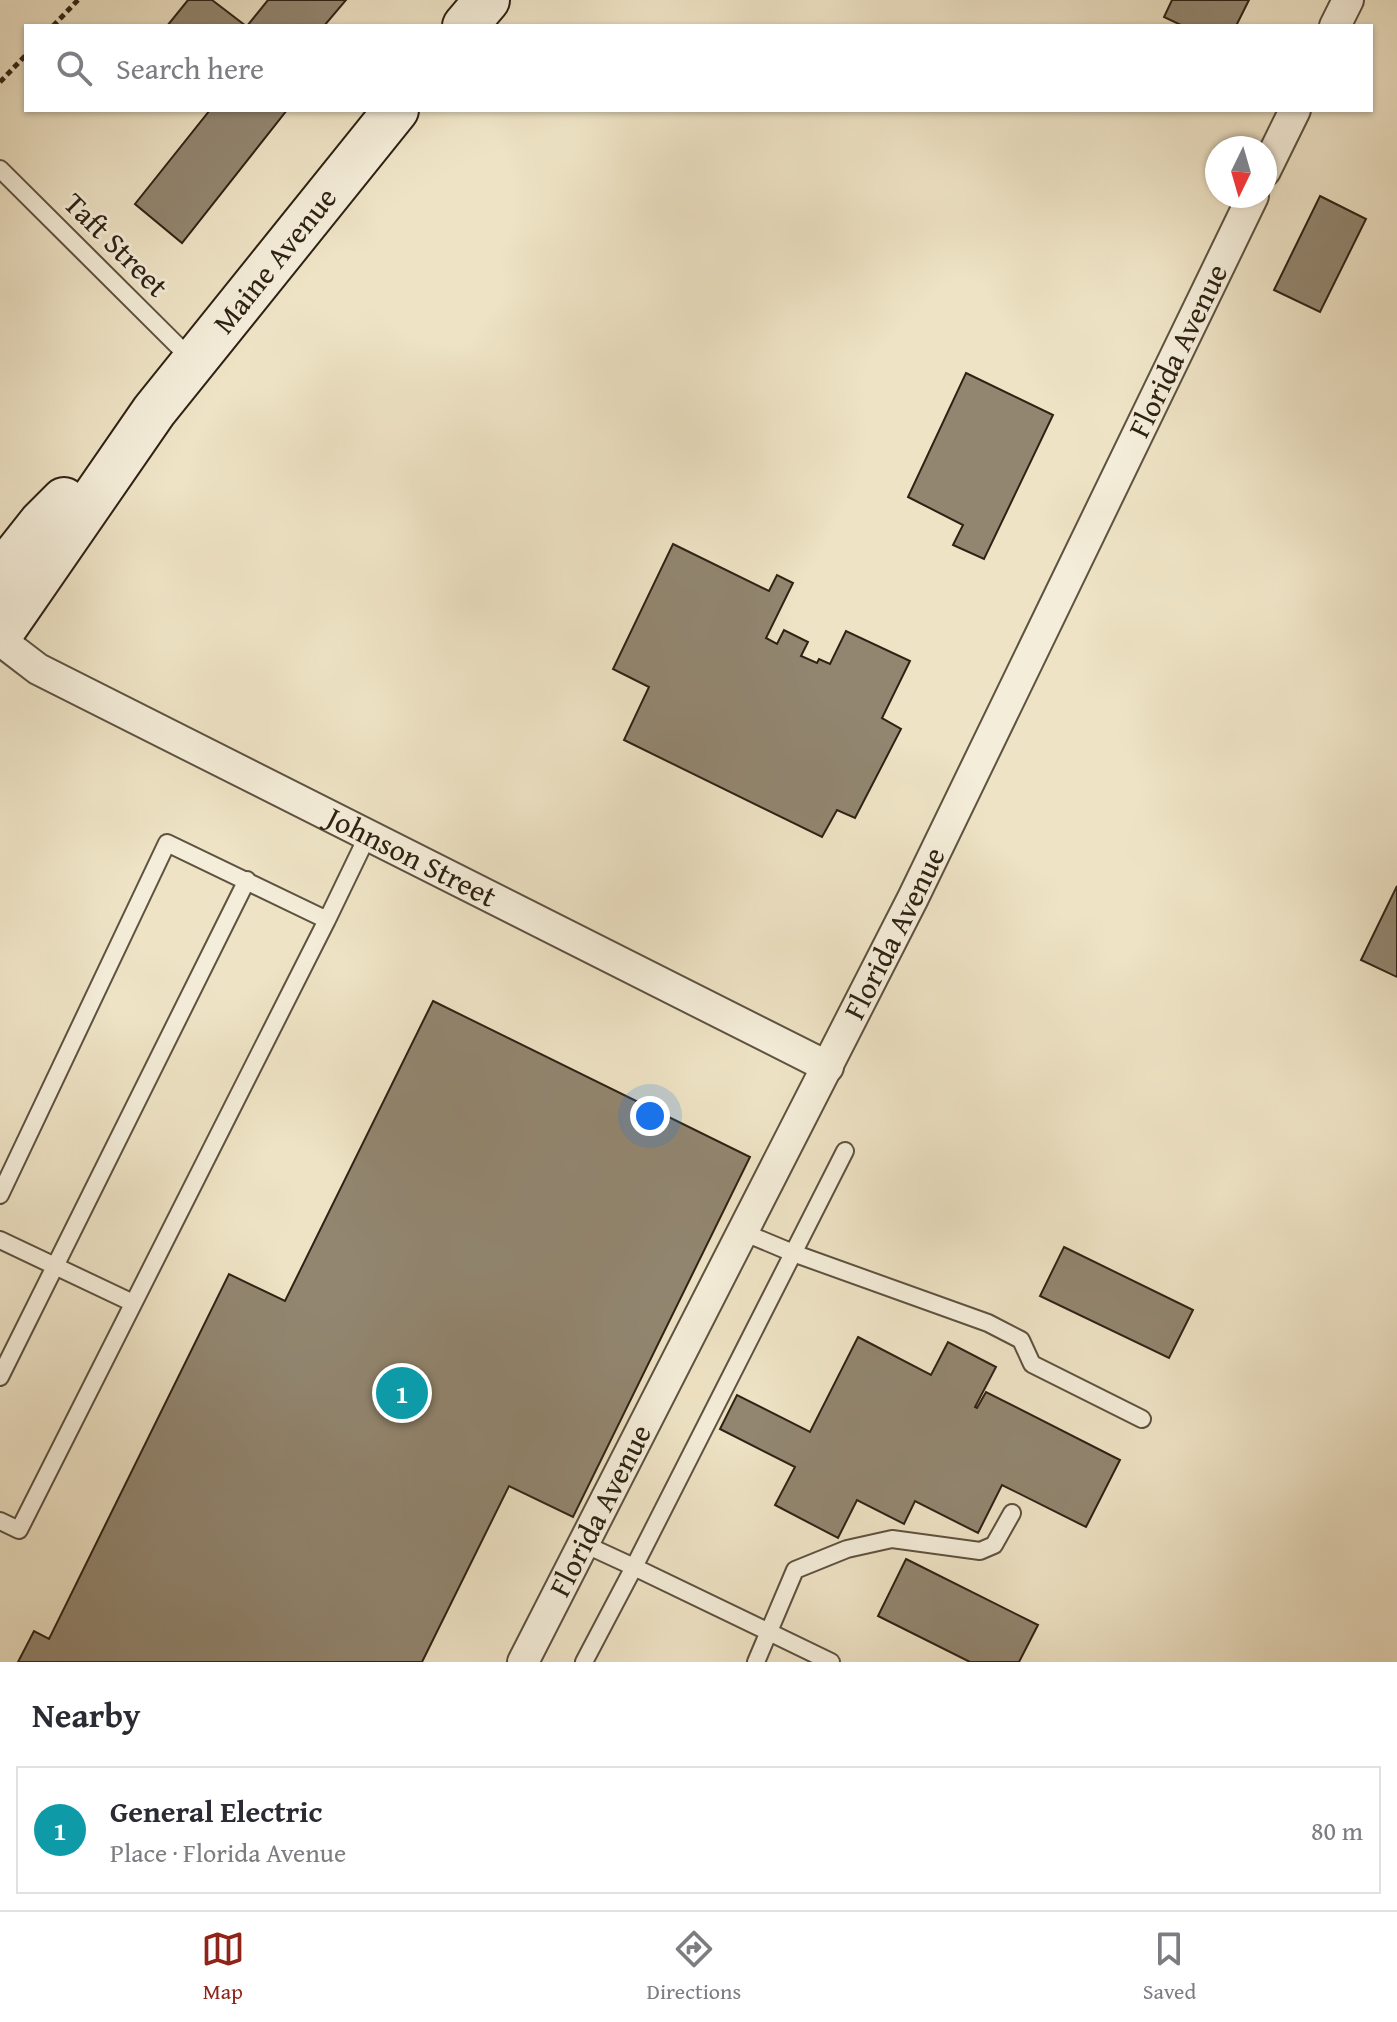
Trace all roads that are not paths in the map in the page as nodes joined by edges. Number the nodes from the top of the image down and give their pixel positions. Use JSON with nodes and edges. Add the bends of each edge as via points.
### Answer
{"nodes":[{"id":1,"x":487,"y":0,"type":"edge"},
{"id":2,"x":1348,"y":0,"type":"edge"},
{"id":3,"x":467,"y":24,"type":"edge"},
{"id":4,"x":1336,"y":24,"type":"edge"},
{"id":5,"x":394,"y":112,"type":"edge"},
{"id":6,"x":1294,"y":112,"type":"edge"},
{"id":7,"x":1277,"y":147,"type":"edge"},
{"id":8,"x":0,"y":169,"type":"edge"},
{"id":9,"x":1247,"y":208,"type":"edge"},
{"id":10,"x":192,"y":361,"type":"junction"},
{"id":11,"x":154,"y":411,"type":"junction"},
{"id":12,"x":0,"y":575,"type":"edge"},
{"id":13,"x":0,"y":637,"type":"edge"},
{"id":14,"x":368,"y":835,"type":"junction"},
{"id":15,"x":247,"y":880,"type":"junction"},
{"id":16,"x":327,"y":920,"type":"junction"},
{"id":17,"x":828,"y":1067,"type":"junction"},
{"id":18,"x":845,"y":1151,"type":"dead end"},
{"id":19,"x":0,"y":1195,"type":"edge"},
{"id":20,"x":743,"y":1232,"type":"junction"},
{"id":21,"x":0,"y":1240,"type":"edge"},
{"id":22,"x":793,"y":1253,"type":"junction"},
{"id":23,"x":56,"y":1264,"type":"junction"},
{"id":24,"x":133,"y":1303,"type":"junction"},
{"id":25,"x":0,"y":1377,"type":"edge"},
{"id":26,"x":1142,"y":1419,"type":"dead end"},
{"id":27,"x":1012,"y":1513,"type":"dead end"},
{"id":28,"x":0,"y":1521,"type":"edge"},
{"id":29,"x":584,"y":1544,"type":"junction"},
{"id":30,"x":634,"y":1567,"type":"junction"},
{"id":31,"x":770,"y":1632,"type":"junction"},
{"id":32,"x":523,"y":1662,"type":"edge"},
{"id":33,"x":584,"y":1662,"type":"edge"},
{"id":34,"x":756,"y":1662,"type":"edge"},
{"id":35,"x":831,"y":1662,"type":"edge"}],
"edges":[{"from":1,"to":3,"type":"main road"},
{"from":2,"to":4,"type":"street"},
{"from":5,"to":10,"type":"main road","name":"Maine Avenue"},
{"from":6,"to":7,"type":"street"},
{"from":8,"to":10,"type":"lane","name":"Taft Street"},
{"from":9,"to":17,"type":"street","name":"Florida Avenue"},
{"from":10,"to":11,"type":"main road","name":"Maine Avenue"},
{"from":11,"to":12,"type":"main road","name":"Maine Avenue","via":[[41,523]]},
{"from":11,"to":13,"type":"main road","name":"Maine Avenue"},
{"from":13,"to":14,"type":"street","name":"Johnson Street","via":[[38,669]]},
{"from":14,"to":16,"type":"lane"},
{"from":14,"to":17,"type":"street","name":"Johnson Street"},
{"from":15,"to":16,"type":"lane"},
{"from":15,"to":19,"type":"lane","via":[[167,843]]},
{"from":15,"to":23,"type":"lane"},
{"from":16,"to":24,"type":"lane"},
{"from":17,"to":20,"type":"street","name":"Florida Avenue"},
{"from":18,"to":22,"type":"lane"},
{"from":20,"to":22,"type":"lane"},
{"from":20,"to":29,"type":"street","name":"Florida Avenue"},
{"from":21,"to":23,"type":"lane"},
{"from":22,"to":26,"type":"lane","via":[[988,1323],[1021,1340],[1032,1364]]},
{"from":22,"to":30,"type":"lane"},
{"from":23,"to":24,"type":"lane"},
{"from":23,"to":25,"type":"lane"},
{"from":24,"to":28,"type":"lane","via":[[19,1530]]},
{"from":27,"to":31,"type":"lane","via":[[994,1545],[980,1551],[892,1539],[847,1549],[795,1570]]},
{"from":29,"to":30,"type":"lane"},
{"from":29,"to":32,"type":"street","name":"Florida Avenue"},
{"from":30,"to":31,"type":"lane"},
{"from":30,"to":33,"type":"lane"},
{"from":31,"to":34,"type":"lane"},
{"from":31,"to":35,"type":"lane"}]}
